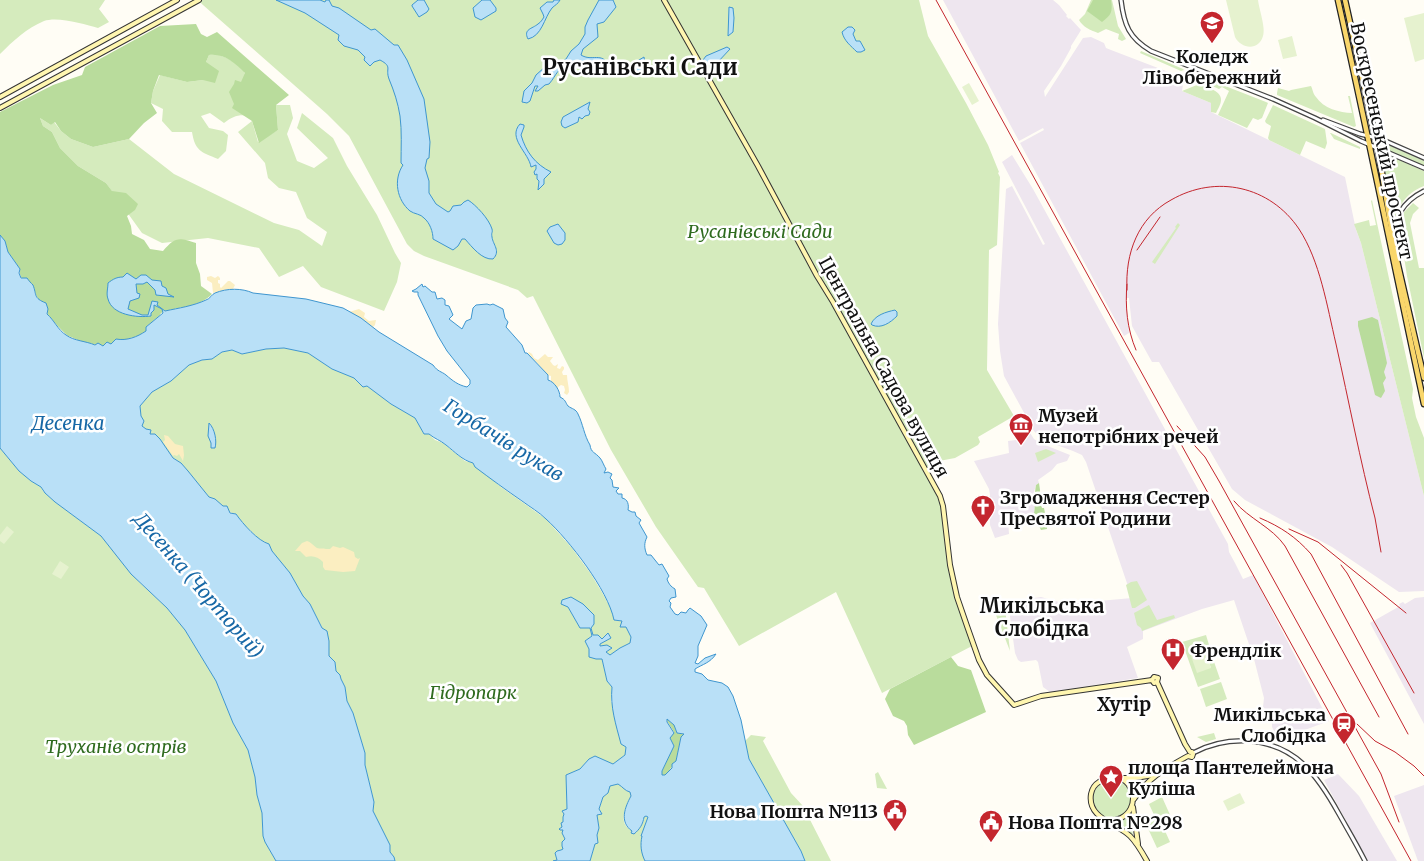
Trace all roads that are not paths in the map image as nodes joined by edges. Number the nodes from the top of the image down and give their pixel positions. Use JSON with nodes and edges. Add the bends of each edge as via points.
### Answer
{"nodes":[{"id":1,"x":177,"y":0,"type":"edge"},
{"id":2,"x":199,"y":0,"type":"edge"},
{"id":3,"x":664,"y":0,"type":"edge"},
{"id":4,"x":1120,"y":0,"type":"edge"},
{"id":5,"x":1338,"y":0,"type":"edge"},
{"id":6,"x":1344,"y":0,"type":"edge"},
{"id":7,"x":0,"y":97,"type":"edge"},
{"id":8,"x":0,"y":108,"type":"edge"},
{"id":9,"x":1315,"y":118,"type":"junction"},
{"id":10,"x":1368,"y":135,"type":"junction"},
{"id":11,"x":1375,"y":137,"type":"junction"},
{"id":12,"x":1370,"y":146,"type":"junction"},
{"id":13,"x":1378,"y":149,"type":"junction"},
{"id":14,"x":1424,"y":158,"type":"edge"},
{"id":15,"x":1424,"y":168,"type":"edge"},
{"id":16,"x":1424,"y":191,"type":"edge"},
{"id":17,"x":1395,"y":252,"type":"junction"},
{"id":18,"x":1424,"y":378,"type":"edge"},
{"id":19,"x":1424,"y":404,"type":"edge"},
{"id":20,"x":1190,"y":754,"type":"junction"},
{"id":21,"x":1157,"y":774,"type":"junction"},
{"id":22,"x":1118,"y":778,"type":"junction"},
{"id":23,"x":1134,"y":802,"type":"junction"},
{"id":24,"x":1107,"y":821,"type":"junction"},
{"id":25,"x":1138,"y":844,"type":"junction"},
{"id":26,"x":1147,"y":861,"type":"edge"},
{"id":27,"x":1365,"y":861,"type":"edge"}],
"edges":[{"from":1,"to":7,"type":"main road"},
{"from":2,"to":8,"type":"main road"},
{"from":3,"to":20,"type":"main road","name":"Центральна Садова вулиця","via":[[940,496],[956,597],[987,675],[1014,705],[1041,696],[1155,681]]},
{"from":4,"to":9,"type":"street","via":[[1125,22],[1139,44]]},
{"from":5,"to":10,"type":"main road","name":"Воскресенський проспект"},
{"from":6,"to":11,"type":"main road","name":"Воскресенський проспект"},
{"from":9,"to":10,"type":"street"},
{"from":9,"to":12,"type":"street"},
{"from":10,"to":11,"type":"street"},
{"from":10,"to":12,"type":"main road","name":"Воскресенський проспект"},
{"from":11,"to":13,"type":"main road","name":"Воскресенський проспект"},
{"from":11,"to":14,"type":"street"},
{"from":12,"to":13,"type":"street"},
{"from":12,"to":19,"type":"main road","name":"Воскресенський проспект"},
{"from":13,"to":15,"type":"street"},
{"from":13,"to":17,"type":"main road","name":"Воскресенський проспект"},
{"from":16,"to":17,"type":"street","via":[[1404,205],[1401,211],[1396,224]]},
{"from":17,"to":18,"type":"main road","name":"Воскресенський проспект"},
{"from":20,"to":21,"type":"main road"},
{"from":20,"to":27,"type":"street","via":[[1217,744],[1246,741],[1268,745],[1294,757],[1325,789]]},
{"from":21,"to":22,"type":"main road"},
{"from":21,"to":23,"type":"main road","via":[[1145,784]]},
{"from":22,"to":23,"type":"main road","via":[[1128,784]]},
{"from":22,"to":24,"type":"main road","via":[[1100,780],[1091,793],[1093,809]]},
{"from":23,"to":24,"type":"main road","via":[[1127,815]]},
{"from":23,"to":25,"type":"main road"},
{"from":24,"to":25,"type":"main road"},
{"from":25,"to":26,"type":"main road"}]}
